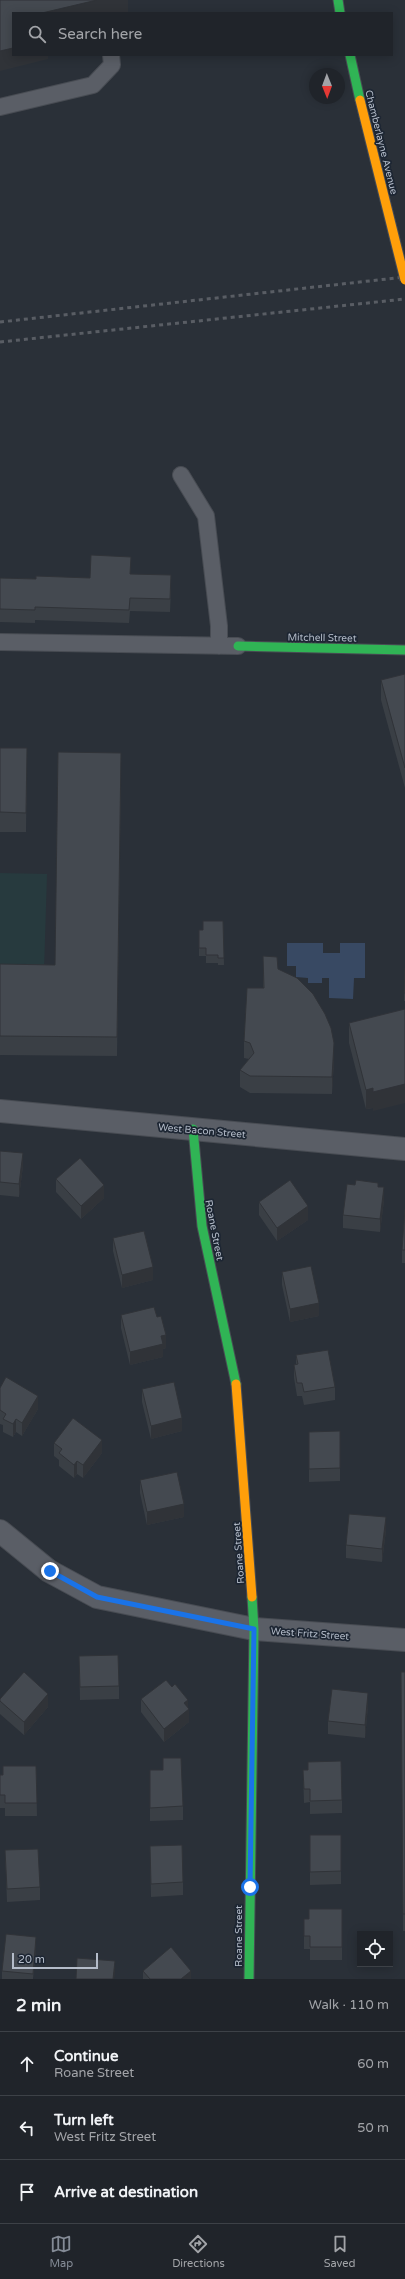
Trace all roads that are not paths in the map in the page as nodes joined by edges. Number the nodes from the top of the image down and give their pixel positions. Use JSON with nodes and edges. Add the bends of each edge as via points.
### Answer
{"nodes":[{"id":1,"x":338,"y":0,"type":"edge"},
{"id":2,"x":340,"y":12,"type":"edge"},
{"id":3,"x":111,"y":56,"type":"edge"},
{"id":4,"x":350,"y":56,"type":"edge"},
{"id":5,"x":0,"y":107,"type":"edge"},
{"id":6,"x":405,"y":280,"type":"edge"},
{"id":7,"x":181,"y":475,"type":"dead end"},
{"id":8,"x":0,"y":642,"type":"edge"},
{"id":9,"x":219,"y":646,"type":"junction"},
{"id":10,"x":238,"y":646,"type":"joint"},
{"id":11,"x":405,"y":650,"type":"edge"},
{"id":12,"x":0,"y":1111,"type":"edge"},
{"id":13,"x":193,"y":1129,"type":"junction"},
{"id":14,"x":405,"y":1149,"type":"edge"},
{"id":15,"x":0,"y":1531,"type":"edge"},
{"id":16,"x":254,"y":1629,"type":"junction"},
{"id":17,"x":405,"y":1640,"type":"edge"},
{"id":18,"x":249,"y":1979,"type":"edge"}],
"edges":[{"from":1,"to":2,"type":"street"},
{"from":3,"to":5,"type":"lane","via":[[112,65],[94,85]]},
{"from":4,"to":6,"type":"street","name":"Chamberlayne Avenue","bridge":true},
{"from":7,"to":9,"type":"lane","via":[[206,516]]},
{"from":8,"to":9,"type":"lane"},
{"from":9,"to":10,"type":"lane"},
{"from":10,"to":11,"type":"street","name":"Mitchell Street"},
{"from":12,"to":13,"type":"street","name":"West Bacon Street"},
{"from":13,"to":14,"type":"street","name":"West Bacon Street"},
{"from":13,"to":16,"type":"street","name":"Roane Street","via":[[202,1226],[238,1391]]},
{"from":15,"to":16,"type":"street","name":"West Fritz Street","via":[[50,1571],[97,1597]]},
{"from":16,"to":17,"type":"street","name":"West Fritz Street"},
{"from":16,"to":18,"type":"street","name":"Roane Street"}]}
